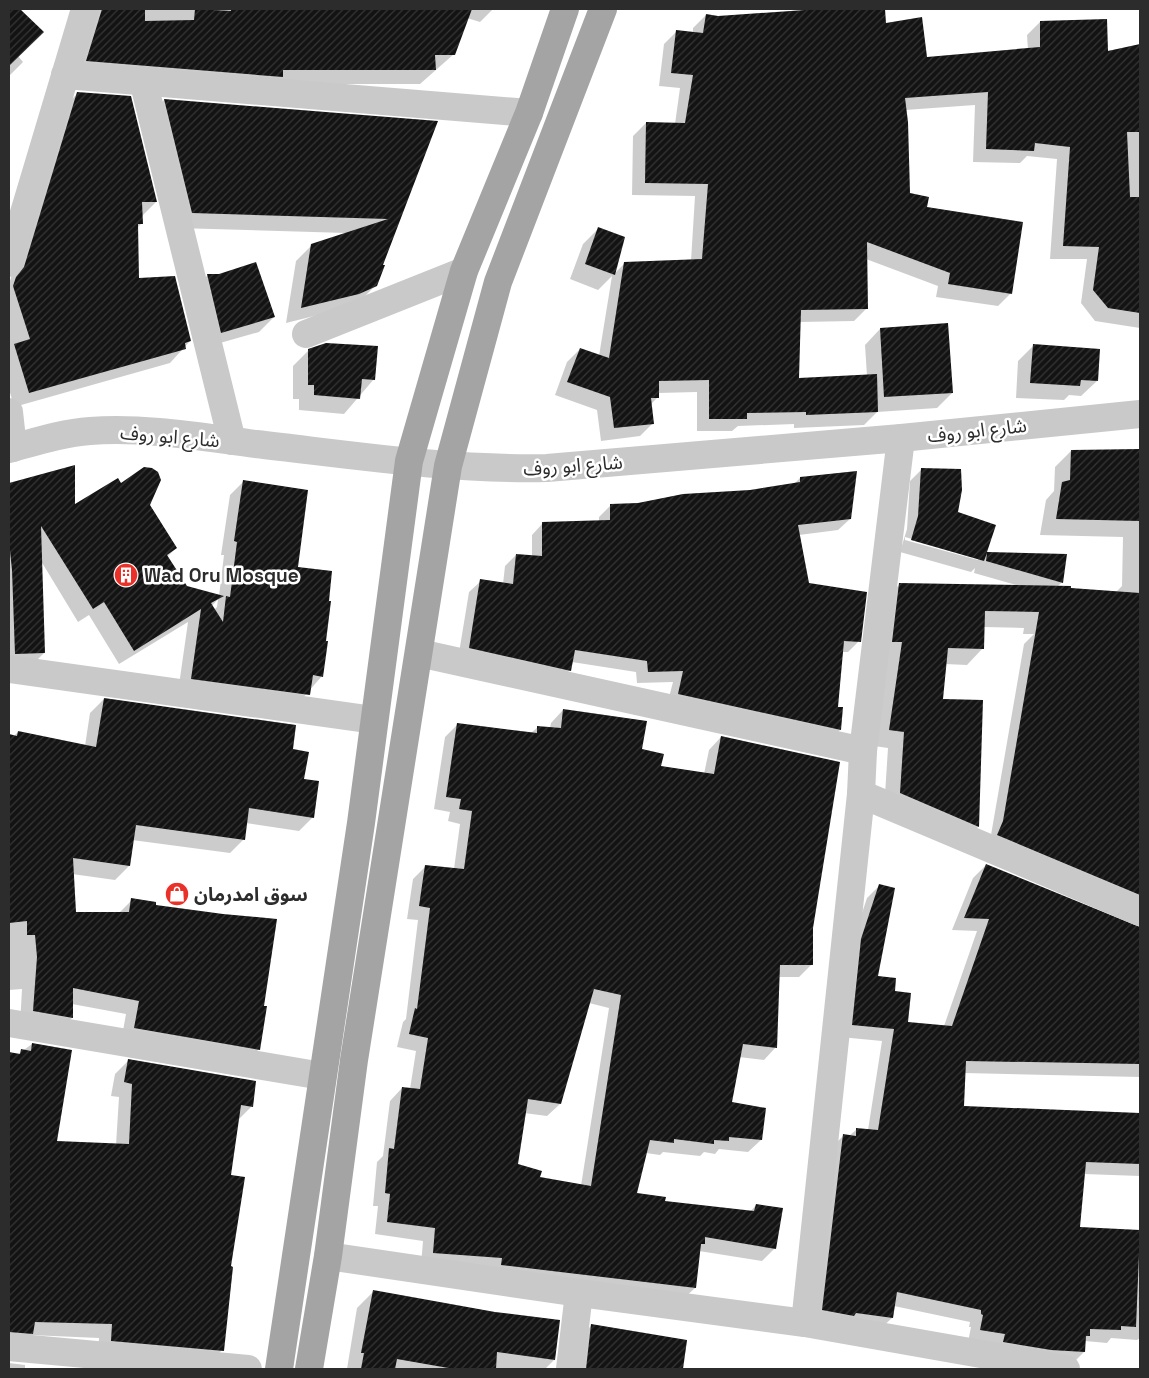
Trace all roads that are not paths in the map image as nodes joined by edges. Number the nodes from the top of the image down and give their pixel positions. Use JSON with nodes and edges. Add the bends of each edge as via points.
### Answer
{"nodes":[{"id":1,"x":85,"y":9,"type":"edge"},
{"id":2,"x":565,"y":9,"type":"edge"},
{"id":3,"x":602,"y":9,"type":"edge"},
{"id":4,"x":65,"y":75,"type":"junction"},
{"id":5,"x":143,"y":80,"type":"junction"},
{"id":6,"x":529,"y":113,"type":"junction"},
{"id":7,"x":9,"y":263,"type":"edge"},
{"id":8,"x":464,"y":270,"type":"junction"},
{"id":9,"x":306,"y":334,"type":"dead end"},
{"id":10,"x":9,"y":412,"type":"edge"},
{"id":11,"x":1140,"y":414,"type":"edge"},
{"id":12,"x":901,"y":438,"type":"junction"},
{"id":13,"x":232,"y":441,"type":"junction"},
{"id":14,"x":11,"y":449,"type":"edge"},
{"id":15,"x":408,"y":461,"type":"junction"},
{"id":16,"x":448,"y":466,"type":"junction"},
{"id":17,"x":420,"y":653,"type":"junction"},
{"id":18,"x":9,"y":669,"type":"edge"},
{"id":19,"x":374,"y":720,"type":"junction"},
{"id":20,"x":863,"y":751,"type":"junction"},
{"id":21,"x":368,"y":770,"type":"junction"},
{"id":22,"x":401,"y":775,"type":"junction"},
{"id":23,"x":861,"y":794,"type":"junction"},
{"id":24,"x":1140,"y":912,"type":"edge"},
{"id":25,"x":9,"y":1023,"type":"edge"},
{"id":26,"x":322,"y":1076,"type":"junction"},
{"id":27,"x":328,"y":1256,"type":"junction"},
{"id":28,"x":579,"y":1294,"type":"junction"},
{"id":29,"x":805,"y":1324,"type":"junction"},
{"id":30,"x":9,"y":1347,"type":"edge"},
{"id":31,"x":248,"y":1369,"type":"edge"},
{"id":32,"x":279,"y":1369,"type":"edge"},
{"id":33,"x":309,"y":1369,"type":"edge"},
{"id":34,"x":570,"y":1369,"type":"edge"},
{"id":35,"x":1066,"y":1369,"type":"edge"}],
"edges":[{"from":1,"to":4,"type":"street"},
{"from":2,"to":6,"type":"main road"},
{"from":3,"to":16,"type":"main road","via":[[498,282]]},
{"from":4,"to":5,"type":"street"},
{"from":4,"to":7,"type":"street"},
{"from":5,"to":6,"type":"street"},
{"from":5,"to":13,"type":"street"},
{"from":6,"to":8,"type":"main road"},
{"from":8,"to":9,"type":"street"},
{"from":8,"to":15,"type":"main road"},
{"from":10,"to":14,"type":"street"},
{"from":11,"to":12,"type":"street","name":"شارع ابو روف"},
{"from":12,"to":16,"type":"street","name":"شارع ابو روف","via":[[547,468]]},
{"from":12,"to":20,"type":"street"},
{"from":13,"to":14,"type":"street","name":"شارع ابو روف","via":[[142,430],[90,431],[56,436]]},
{"from":13,"to":15,"type":"street","name":"شارع ابو روف"},
{"from":15,"to":16,"type":"street","name":"شارع ابو روف"},
{"from":15,"to":19,"type":"main road"},
{"from":16,"to":17,"type":"main road"},
{"from":17,"to":20,"type":"street"},
{"from":17,"to":22,"type":"main road"},
{"from":18,"to":19,"type":"street"},
{"from":19,"to":21,"type":"main road"},
{"from":20,"to":23,"type":"street"},
{"from":21,"to":22,"type":"main road"},
{"from":21,"to":26,"type":"main road"},
{"from":22,"to":27,"type":"main road","via":[[354,1060]]},
{"from":23,"to":24,"type":"street"},
{"from":23,"to":29,"type":"street"},
{"from":25,"to":26,"type":"street"},
{"from":26,"to":32,"type":"main road"},
{"from":27,"to":28,"type":"street"},
{"from":27,"to":33,"type":"main road"},
{"from":28,"to":29,"type":"street"},
{"from":28,"to":34,"type":"street"},
{"from":29,"to":35,"type":"street"},
{"from":30,"to":31,"type":"street"}]}
